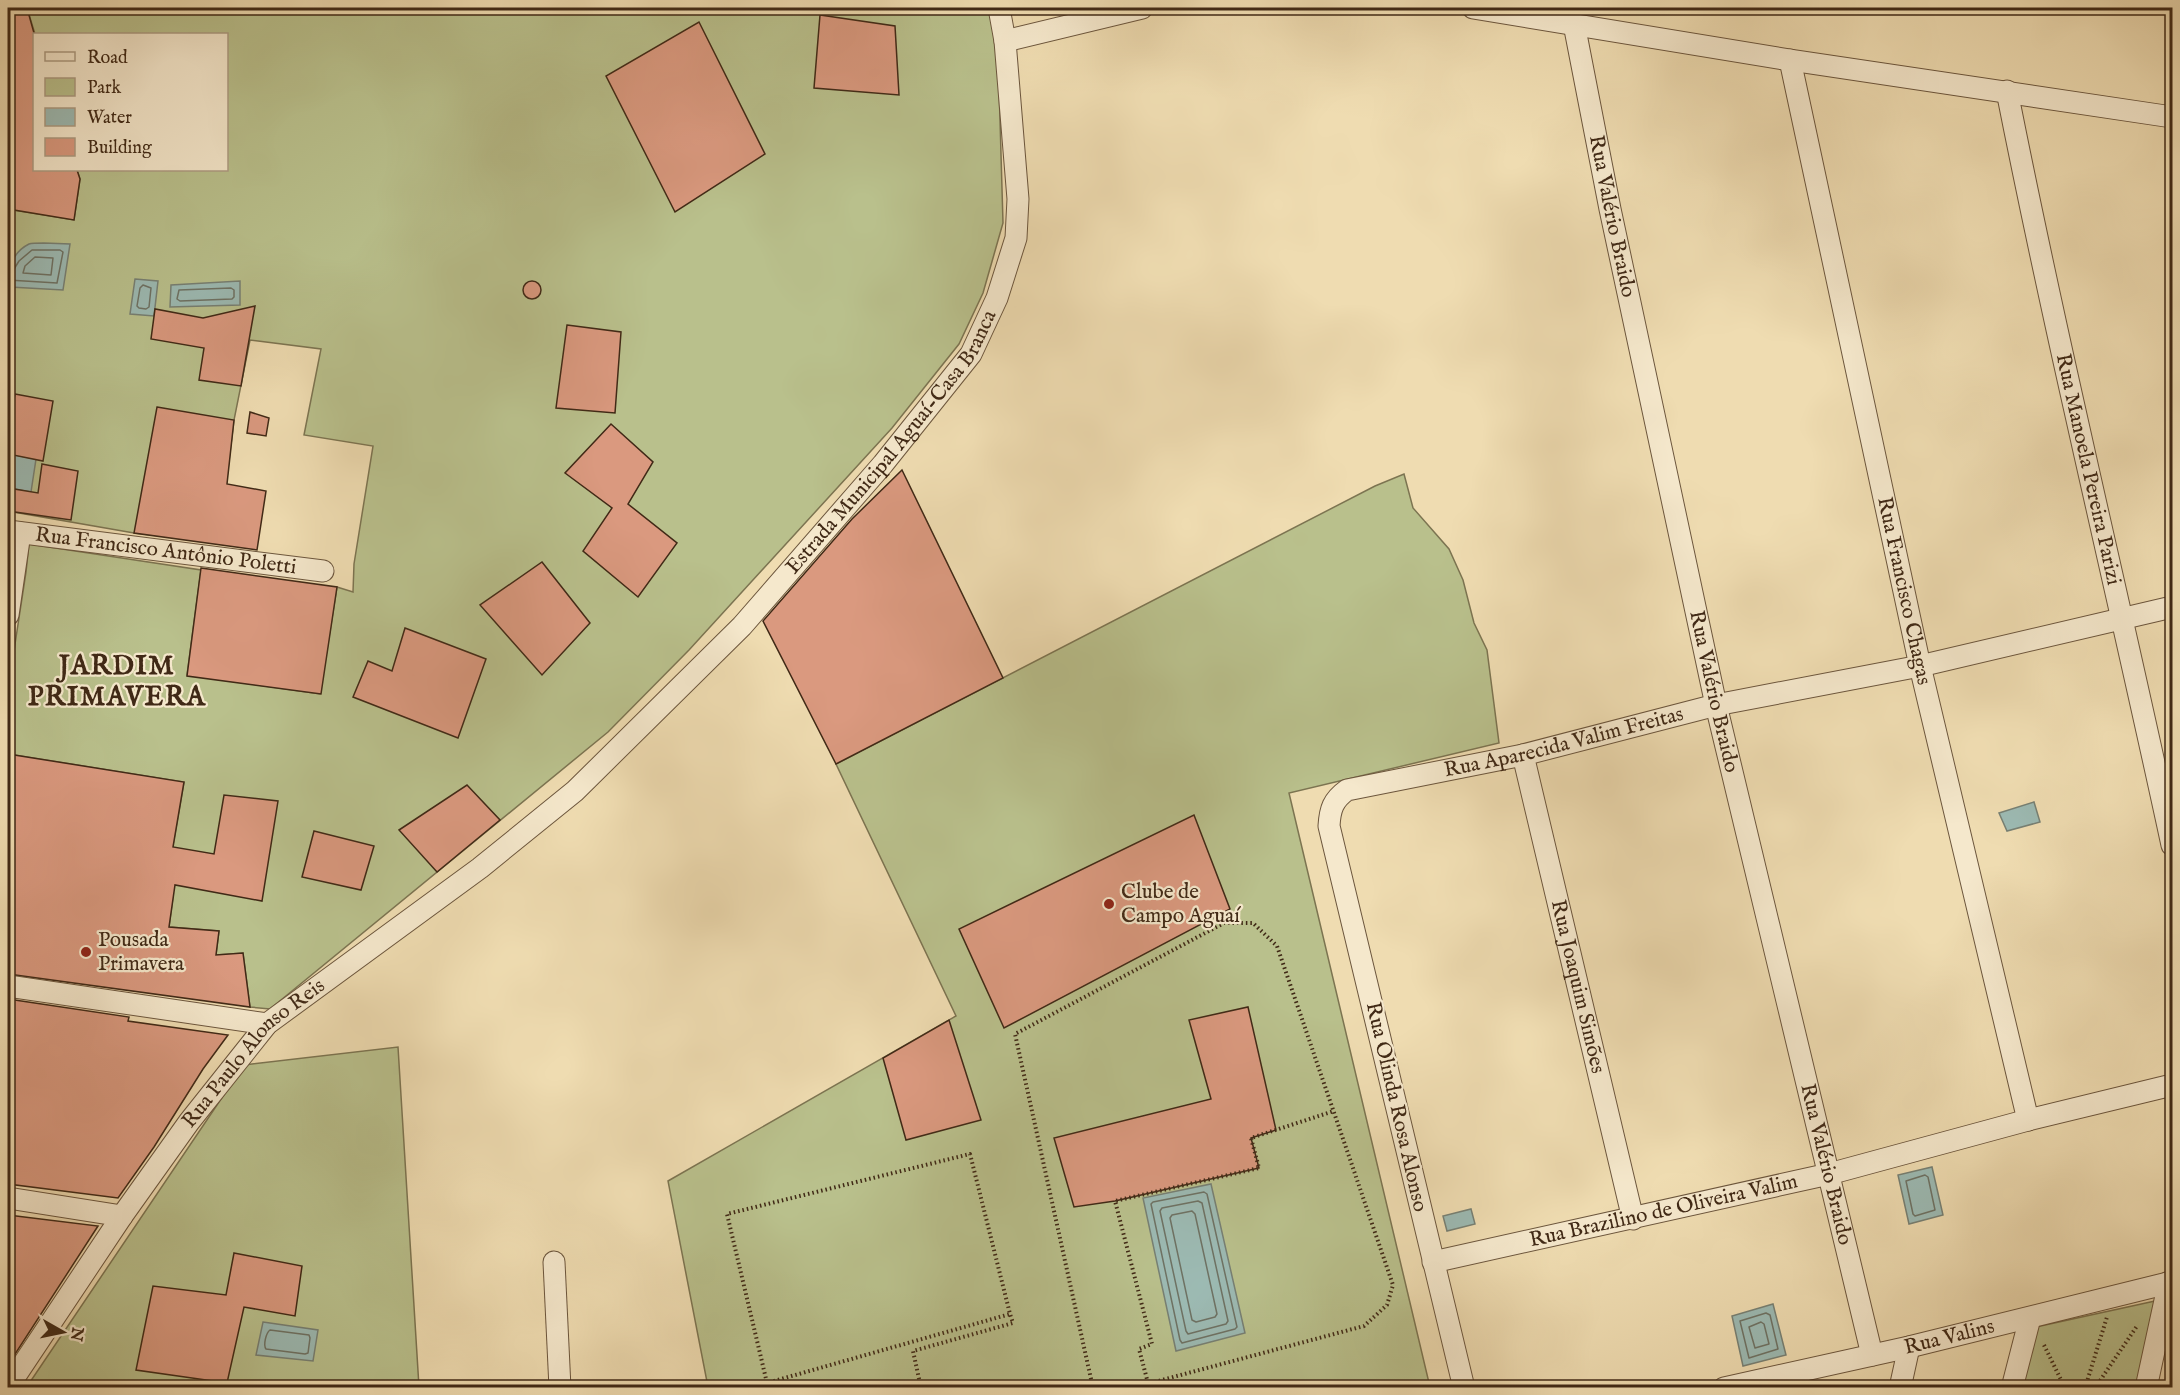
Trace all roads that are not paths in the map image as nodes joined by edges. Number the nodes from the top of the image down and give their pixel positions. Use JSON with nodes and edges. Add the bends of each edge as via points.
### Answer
{"nodes":[{"id":1,"x":999,"y":8,"type":"edge"},
{"id":2,"x":1142,"y":8,"type":"edge"},
{"id":3,"x":1473,"y":8,"type":"edge"},
{"id":4,"x":1574,"y":24,"type":"junction"},
{"id":5,"x":1005,"y":41,"type":"junction"},
{"id":6,"x":1790,"y":60,"type":"junction"},
{"id":7,"x":2007,"y":91,"type":"junction"},
{"id":8,"x":2172,"y":117,"type":"edge"},
{"id":9,"x":14,"y":532,"type":"edge"},
{"id":10,"x":323,"y":571,"type":"dead end"},
{"id":11,"x":2172,"y":607,"type":"edge"},
{"id":12,"x":8,"y":615,"type":"edge"},
{"id":13,"x":2123,"y":618,"type":"junction"},
{"id":14,"x":1920,"y":666,"type":"junction"},
{"id":15,"x":1716,"y":705,"type":"junction"},
{"id":16,"x":1523,"y":755,"type":"junction"},
{"id":17,"x":574,"y":792,"type":"joint"},
{"id":18,"x":1329,"y":826,"type":"joint"},
{"id":19,"x":2172,"y":845,"type":"edge"},
{"id":20,"x":8,"y":986,"type":"edge"},
{"id":21,"x":267,"y":1024,"type":"junction"},
{"id":22,"x":2172,"y":1085,"type":"edge"},
{"id":23,"x":2028,"y":1120,"type":"junction"},
{"id":24,"x":1829,"y":1174,"type":"junction"},
{"id":25,"x":8,"y":1198,"type":"edge"},
{"id":26,"x":122,"y":1216,"type":"junction"},
{"id":27,"x":1633,"y":1219,"type":"junction"},
{"id":28,"x":555,"y":1262,"type":"dead end"},
{"id":29,"x":1432,"y":1262,"type":"junction"},
{"id":30,"x":2171,"y":1282,"type":"edge"},
{"id":31,"x":2030,"y":1318,"type":"junction"},
{"id":32,"x":1910,"y":1347,"type":"junction"},
{"id":33,"x":1872,"y":1355,"type":"junction"},
{"id":34,"x":1779,"y":1381,"type":"edge"},
{"id":35,"x":8,"y":1387,"type":"edge"},
{"id":36,"x":560,"y":1388,"type":"edge"},
{"id":37,"x":1464,"y":1388,"type":"edge"},
{"id":38,"x":1724,"y":1388,"type":"edge"},
{"id":39,"x":1900,"y":1388,"type":"edge"},
{"id":40,"x":2012,"y":1388,"type":"edge"},
{"id":41,"x":2146,"y":1388,"type":"edge"}],
"edges":[{"from":1,"to":5,"type":"street","name":"Estrada Municipal Aguaí-Casa Branca"},
{"from":2,"to":5,"type":"street"},
{"from":3,"to":4,"type":"street"},
{"from":4,"to":6,"type":"street"},
{"from":4,"to":15,"type":"street","name":"Rua Valério Braido"},
{"from":5,"to":17,"type":"street","name":"Estrada Municipal Aguaí-Casa Branca","via":[[1018,199],[1016,238],[997,298],[971,354],[883,464],[742,626]]},
{"from":6,"to":7,"type":"street"},
{"from":6,"to":14,"type":"street","name":"Rua Francisco Chagas"},
{"from":7,"to":8,"type":"street"},
{"from":7,"to":13,"type":"street","name":"Rua Manoela Pereira Parizi","via":[[2038,250]]},
{"from":9,"to":10,"type":"street","name":"Rua Francisco Antônio Poletti"},
{"from":9,"to":12,"type":"street"},
{"from":11,"to":13,"type":"street","name":"Rua Aparecida Valim Freitas"},
{"from":13,"to":14,"type":"street","name":"Rua Aparecida Valim Freitas"},
{"from":13,"to":19,"type":"street","name":"Rua Manoela Pereira Parizi"},
{"from":14,"to":15,"type":"street","name":"Rua Aparecida Valim Freitas"},
{"from":14,"to":23,"type":"street","name":"Rua Francisco Chagas"},
{"from":15,"to":16,"type":"street","name":"Rua Aparecida Valim Freitas"},
{"from":15,"to":24,"type":"street","name":"Rua Valério Braido"},
{"from":16,"to":18,"type":"street","name":"Rua Aparecida Valim Freitas","via":[[1347,790],[1332,806]]},
{"from":16,"to":27,"type":"street","name":"Rua Joaquim Simões"},
{"from":17,"to":21,"type":"street","name":"Rua Paulo Alonso Reis","via":[[480,868]]},
{"from":18,"to":29,"type":"street","name":"Rua Olinda Rosa Alonso"},
{"from":20,"to":21,"type":"street"},
{"from":21,"to":26,"type":"street","name":"Rua Paulo Alonso Reis","via":[[189,1122]]},
{"from":22,"to":23,"type":"street","name":"Rua Brazilino de Oliveira Valim"},
{"from":23,"to":24,"type":"street","name":"Rua Brazilino de Oliveira Valim"},
{"from":24,"to":27,"type":"street","name":"Rua Brazilino de Oliveira Valim"},
{"from":24,"to":33,"type":"street","name":"Rua Valério Braido"},
{"from":25,"to":26,"type":"street"},
{"from":26,"to":35,"type":"street","name":"Rua Paulo Alonso Reis"},
{"from":27,"to":29,"type":"street","name":"Rua Brazilino de Oliveira Valim"},
{"from":28,"to":36,"type":"street"},
{"from":29,"to":37,"type":"street","name":"Rua Olinda Rosa Alonso"},
{"from":30,"to":31,"type":"street","name":"Rua Valins"},
{"from":30,"to":41,"type":"street"},
{"from":31,"to":32,"type":"street","name":"Rua Valins"},
{"from":31,"to":40,"type":"street"},
{"from":32,"to":33,"type":"street","name":"Rua Valins"},
{"from":32,"to":39,"type":"street"},
{"from":33,"to":34,"type":"street","name":"Rua Valins"},
{"from":34,"to":38,"type":"street","name":"Rua Valins"}]}
